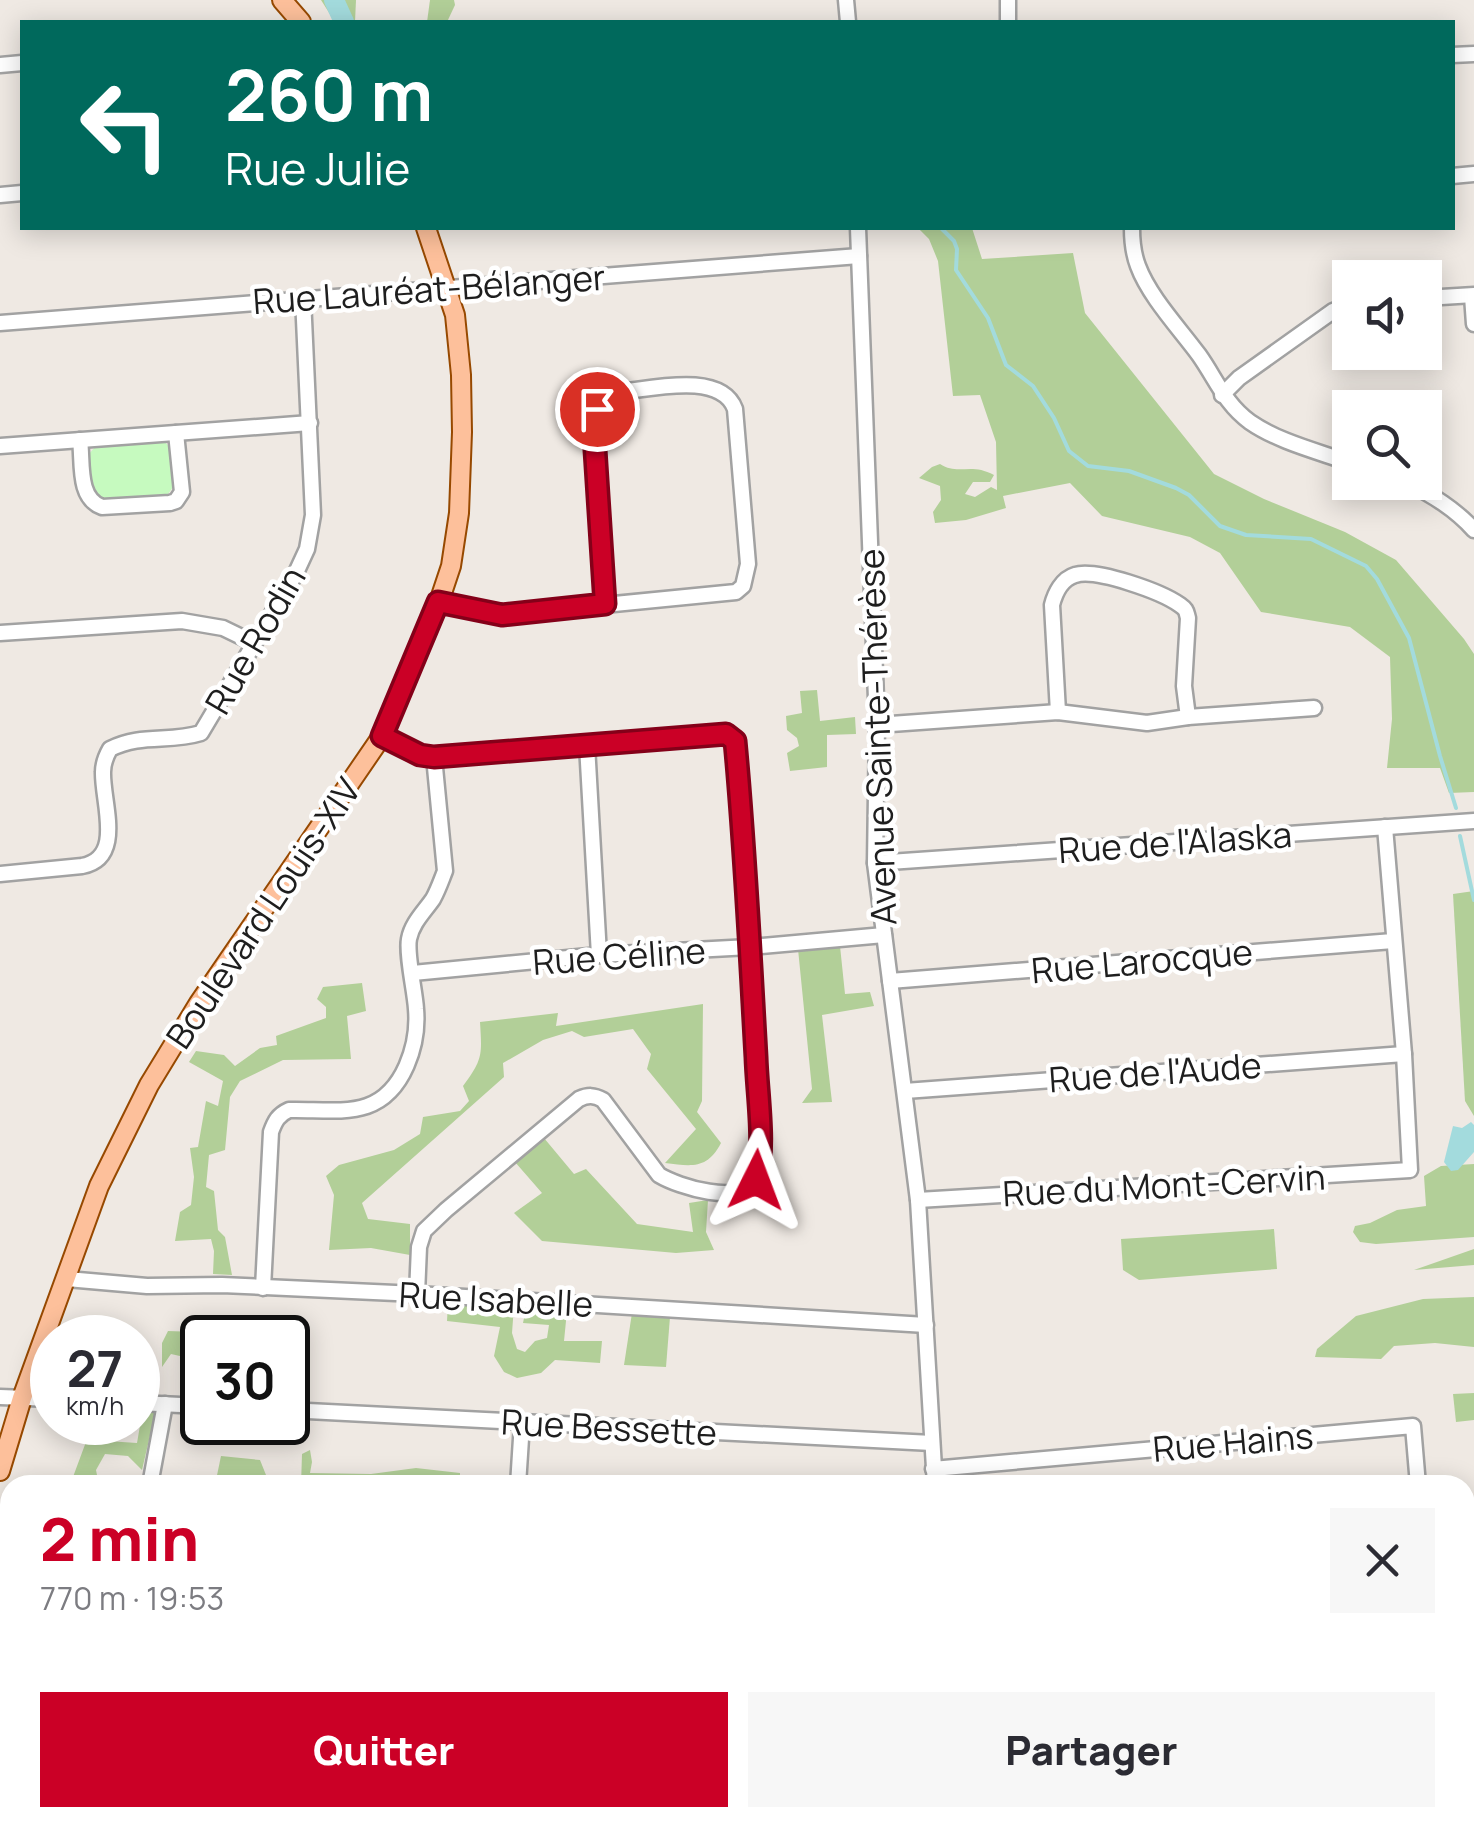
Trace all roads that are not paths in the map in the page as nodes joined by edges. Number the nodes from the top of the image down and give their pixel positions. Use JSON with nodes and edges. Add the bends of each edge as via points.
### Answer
{"nodes":[{"id":1,"x":282,"y":0,"type":"edge"},
{"id":2,"x":300,"y":20,"type":"edge"},
{"id":3,"x":427,"y":230,"type":"edge"},
{"id":4,"x":858,"y":230,"type":"edge"},
{"id":5,"x":1132,"y":230,"type":"edge"},
{"id":6,"x":859,"y":256,"type":"junction"},
{"id":7,"x":446,"y":287,"type":"junction"},
{"id":8,"x":1473,"y":296,"type":"edge"},
{"id":9,"x":1442,"y":297,"type":"edge"},
{"id":10,"x":303,"y":298,"type":"junction"},
{"id":11,"x":1332,"y":312,"type":"edge"},
{"id":12,"x":0,"y":323,"type":"edge"},
{"id":13,"x":1474,"y":324,"type":"edge"},
{"id":14,"x":1222,"y":395,"type":"junction"},
{"id":15,"x":310,"y":423,"type":"junction"},
{"id":16,"x":176,"y":433,"type":"junction"},
{"id":17,"x":80,"y":440,"type":"junction"},
{"id":18,"x":0,"y":446,"type":"edge"},
{"id":19,"x":1332,"y":456,"type":"edge"},
{"id":20,"x":1441,"y":500,"type":"edge"},
{"id":21,"x":1474,"y":530,"type":"edge"},
{"id":22,"x":438,"y":602,"type":"junction"},
{"id":23,"x":605,"y":604,"type":"junction"},
{"id":24,"x":0,"y":632,"type":"edge"},
{"id":25,"x":254,"y":644,"type":"junction"},
{"id":26,"x":1314,"y":708,"type":"dead end"},
{"id":27,"x":1058,"y":712,"type":"junction"},
{"id":28,"x":1188,"y":717,"type":"junction"},
{"id":29,"x":877,"y":725,"type":"junction"},
{"id":30,"x":382,"y":736,"type":"junction"},
{"id":31,"x":588,"y":745,"type":"junction"},
{"id":32,"x":434,"y":757,"type":"junction"},
{"id":33,"x":1474,"y":821,"type":"edge"},
{"id":34,"x":1385,"y":827,"type":"junction"},
{"id":35,"x":875,"y":863,"type":"junction"},
{"id":36,"x":0,"y":874,"type":"edge"},
{"id":37,"x":884,"y":935,"type":"junction"},
{"id":38,"x":1394,"y":941,"type":"junction"},
{"id":39,"x":750,"y":947,"type":"junction"},
{"id":40,"x":599,"y":955,"type":"junction"},
{"id":41,"x":413,"y":972,"type":"junction"},
{"id":42,"x":890,"y":981,"type":"junction"},
{"id":43,"x":1404,"y":1054,"type":"junction"},
{"id":44,"x":905,"y":1090,"type":"junction"},
{"id":45,"x":918,"y":1200,"type":"junction"},
{"id":46,"x":66,"y":1279,"type":"junction"},
{"id":47,"x":263,"y":1288,"type":"junction"},
{"id":48,"x":417,"y":1294,"type":"junction"},
{"id":49,"x":926,"y":1324,"type":"junction"},
{"id":50,"x":0,"y":1397,"type":"edge"},
{"id":51,"x":22,"y":1398,"type":"junction"},
{"id":52,"x":30,"y":1398,"type":"edge"},
{"id":53,"x":160,"y":1404,"type":"edge"},
{"id":54,"x":164,"y":1404,"type":"junction"},
{"id":55,"x":180,"y":1405,"type":"edge"},
{"id":56,"x":310,"y":1411,"type":"edge"},
{"id":57,"x":522,"y":1423,"type":"junction"},
{"id":58,"x":932,"y":1443,"type":"junction"},
{"id":59,"x":0,"y":1472,"type":"edge"},
{"id":60,"x":152,"y":1475,"type":"edge"},
{"id":61,"x":519,"y":1475,"type":"edge"},
{"id":62,"x":934,"y":1475,"type":"edge"},
{"id":63,"x":953,"y":1475,"type":"edge"},
{"id":64,"x":1417,"y":1475,"type":"edge"}],
"edges":[{"from":1,"to":2,"type":"main road"},
{"from":3,"to":7,"type":"main road","name":"Boulevard Louis-XIV"},
{"from":4,"to":6,"type":"street","name":"Avenue Sainte-Thérèse"},
{"from":5,"to":14,"type":"street","via":[[1138,268]]},
{"from":6,"to":7,"type":"street","name":"Rue Lauréat-Bélanger"},
{"from":6,"to":29,"type":"street","name":"Avenue Sainte-Thérèse"},
{"from":7,"to":10,"type":"street","name":"Rue Lauréat-Bélanger"},
{"from":7,"to":22,"type":"main road","name":"Boulevard Louis-XIV","via":[[462,375],[462,432],[459,513]]},
{"from":8,"to":9,"type":"street"},
{"from":8,"to":13,"type":"street"},
{"from":10,"to":12,"type":"street","name":"Rue Lauréat-Bélanger"},
{"from":10,"to":15,"type":"street","name":"Rue Rodin"},
{"from":11,"to":14,"type":"street"},
{"from":14,"to":19,"type":"street","via":[[1264,431]]},
{"from":15,"to":16,"type":"street"},
{"from":15,"to":25,"type":"street","name":"Rue Rodin","via":[[313,515],[307,549]]},
{"from":16,"to":17,"type":"street"},
{"from":16,"to":17,"type":"street","via":[[182,492],[170,503],[94,504],[86,496]]},
{"from":17,"to":18,"type":"street"},
{"from":20,"to":21,"type":"street"},
{"from":22,"to":23,"type":"street","via":[[502,615]]},
{"from":22,"to":30,"type":"main road","name":"Boulevard Louis-XIV"},
{"from":23,"to":23,"type":"street","via":[[727,594],[743,586],[748,564],[735,409],[715,388],[619,392],[597,409]]},
{"from":24,"to":25,"type":"street","via":[[182,620],[223,628]]},
{"from":25,"to":36,"type":"street","name":"Rue Rodin","via":[[201,733],[128,740],[110,749],[102,770],[109,836],[100,858],[82,866]]},
{"from":26,"to":28,"type":"street"},
{"from":27,"to":28,"type":"street","via":[[1148,723]]},
{"from":27,"to":28,"type":"street","via":[[1054,594],[1070,576],[1084,573],[1142,588],[1185,610]]},
{"from":27,"to":29,"type":"street"},
{"from":29,"to":35,"type":"street","name":"Avenue Sainte-Thérèse"},
{"from":30,"to":32,"type":"street"},
{"from":30,"to":46,"type":"main road","name":"Boulevard Louis-XIV","via":[[149,1085],[98,1186]]},
{"from":31,"to":32,"type":"street"},
{"from":31,"to":39,"type":"street","via":[[726,734],[735,741]]},
{"from":31,"to":40,"type":"street"},
{"from":32,"to":41,"type":"street","via":[[444,871],[409,937]]},
{"from":33,"to":34,"type":"street","name":"Rue de l'Alaska"},
{"from":34,"to":35,"type":"street","name":"Rue de l'Alaska"},
{"from":34,"to":38,"type":"street"},
{"from":35,"to":37,"type":"street","name":"Avenue Sainte-Thérèse"},
{"from":37,"to":39,"type":"street","name":"Rue Céline"},
{"from":37,"to":42,"type":"street","name":"Avenue Sainte-Thérèse"},
{"from":38,"to":42,"type":"street","name":"Rue Larocque"},
{"from":38,"to":43,"type":"street"},
{"from":39,"to":40,"type":"street","name":"Rue Céline"},
{"from":39,"to":48,"type":"street","via":[[761,1165],[756,1180],[722,1193],[668,1181],[603,1100],[587,1096],[424,1231]]},
{"from":40,"to":41,"type":"street","name":"Rue Céline"},
{"from":41,"to":47,"type":"street","via":[[416,1036],[391,1090],[364,1108],[289,1110],[275,1121]]},
{"from":42,"to":44,"type":"street","name":"Avenue Sainte-Thérèse"},
{"from":43,"to":44,"type":"street","name":"Rue de l'Aude"},
{"from":43,"to":45,"type":"street","name":"Rue du Mont-Cervin","via":[[1410,1170]]},
{"from":44,"to":45,"type":"street","name":"Avenue Sainte-Thérèse"},
{"from":45,"to":49,"type":"street","name":"Avenue Sainte-Thérèse"},
{"from":46,"to":47,"type":"street","name":"Rue Isabelle"},
{"from":46,"to":51,"type":"main road","name":"Boulevard Louis-XIV"},
{"from":47,"to":48,"type":"street","name":"Rue Isabelle"},
{"from":48,"to":49,"type":"street","name":"Rue Isabelle"},
{"from":49,"to":58,"type":"street","name":"Avenue Sainte-Thérèse"},
{"from":50,"to":51,"type":"street"},
{"from":51,"to":52,"type":"street"},
{"from":51,"to":59,"type":"main road","name":"Boulevard Louis-XIV"},
{"from":53,"to":54,"type":"street"},
{"from":54,"to":55,"type":"street"},
{"from":54,"to":60,"type":"street"},
{"from":56,"to":57,"type":"street","name":"Rue Bessette"},
{"from":57,"to":58,"type":"street","name":"Rue Bessette"},
{"from":57,"to":61,"type":"street"},
{"from":58,"to":62,"type":"street","name":"Avenue Sainte-Thérèse"},
{"from":63,"to":64,"type":"street","name":"Rue Hains","via":[[1414,1426]]}]}
